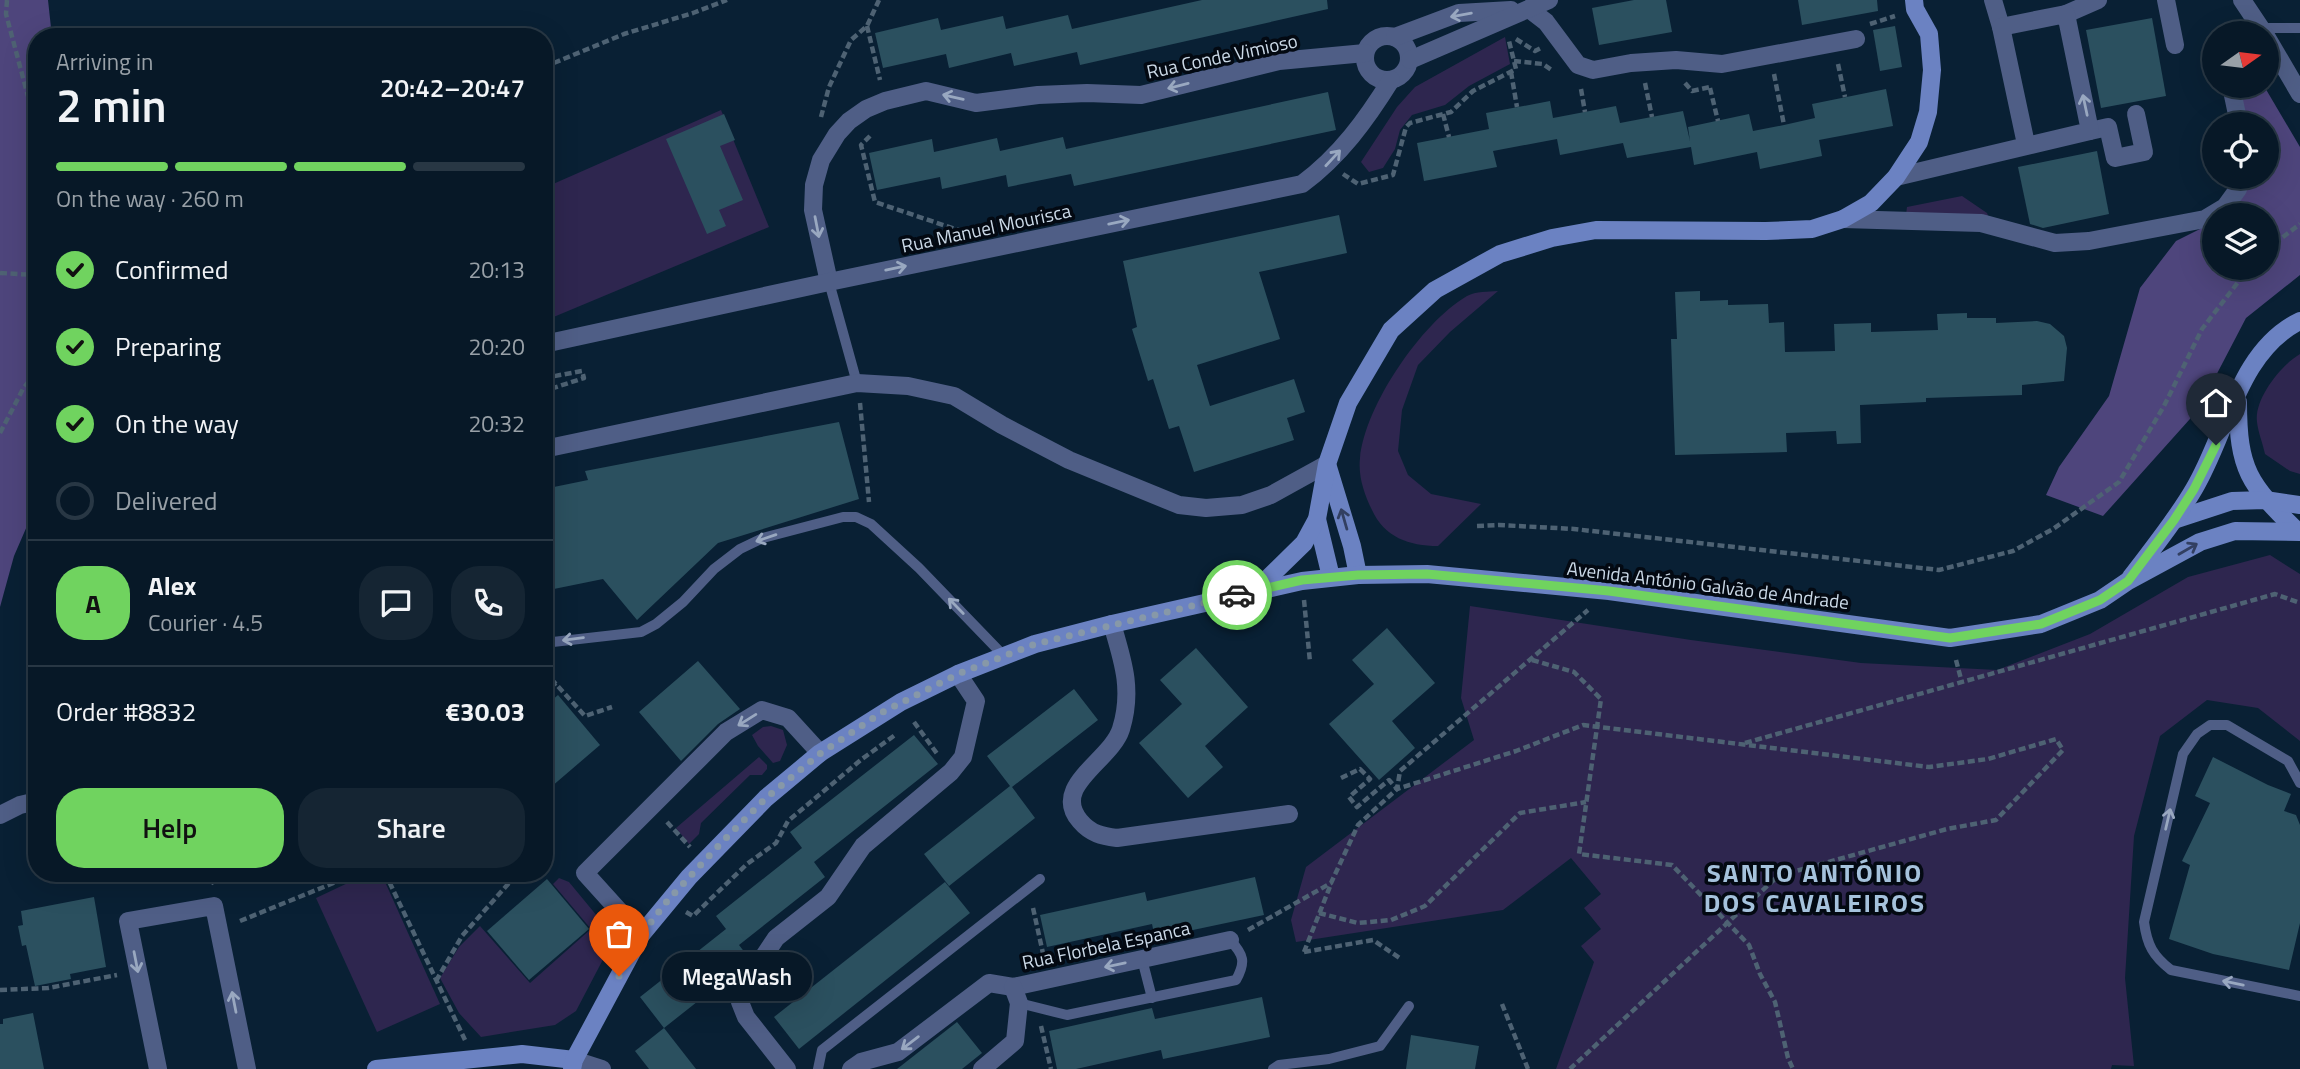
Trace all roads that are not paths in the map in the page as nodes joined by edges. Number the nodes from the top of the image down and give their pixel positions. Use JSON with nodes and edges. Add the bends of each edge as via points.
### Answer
{"nodes":[{"id":1,"x":1549,"y":0,"type":"edge"},
{"id":2,"x":1993,"y":0,"type":"edge"},
{"id":3,"x":2098,"y":0,"type":"edge"},
{"id":4,"x":2166,"y":0,"type":"edge"},
{"id":5,"x":2242,"y":0,"type":"edge"},
{"id":6,"x":1915,"y":4,"type":"edge"},
{"id":7,"x":1529,"y":9,"type":"junction"},
{"id":8,"x":2066,"y":13,"type":"junction"},
{"id":9,"x":2256,"y":21,"type":"edge"},
{"id":10,"x":2001,"y":27,"type":"junction"},
{"id":11,"x":2300,"y":28,"type":"edge"},
{"id":12,"x":2279,"y":30,"type":"edge"},
{"id":13,"x":1395,"y":37,"type":"junction"},
{"id":14,"x":1856,"y":39,"type":"road end"},
{"id":15,"x":2175,"y":46,"type":"dead end"},
{"id":16,"x":1365,"y":53,"type":"junction"},
{"id":17,"x":2279,"y":57,"type":"edge"},
{"id":18,"x":1410,"y":60,"type":"junction"},
{"id":19,"x":1391,"y":80,"type":"junction"},
{"id":20,"x":2300,"y":93,"type":"edge"},
{"id":21,"x":2136,"y":114,"type":"dead end"},
{"id":22,"x":2090,"y":131,"type":"junction"},
{"id":23,"x":2026,"y":144,"type":"junction"},
{"id":24,"x":1896,"y":177,"type":"junction"},
{"id":25,"x":2238,"y":189,"type":"edge"},
{"id":26,"x":1843,"y":219,"type":"junction"},
{"id":27,"x":829,"y":282,"type":"junction"},
{"id":28,"x":2300,"y":321,"type":"edge"},
{"id":29,"x":553,"y":342,"type":"edge"},
{"id":30,"x":858,"y":383,"type":"junction"},
{"id":31,"x":2238,"y":395,"type":"junction"},
{"id":32,"x":553,"y":447,"type":"edge"},
{"id":33,"x":1327,"y":464,"type":"junction"},
{"id":34,"x":2265,"y":500,"type":"junction"},
{"id":35,"x":2300,"y":505,"type":"edge"},
{"id":36,"x":1317,"y":519,"type":"junction"},
{"id":37,"x":2174,"y":520,"type":"junction"},
{"id":38,"x":2298,"y":531,"type":"edge"},
{"id":39,"x":1358,"y":575,"type":"junction"},
{"id":40,"x":1331,"y":577,"type":"junction"},
{"id":41,"x":2128,"y":581,"type":"junction"},
{"id":42,"x":1254,"y":591,"type":"junction"},
{"id":43,"x":1112,"y":624,"type":"junction"},
{"id":44,"x":553,"y":642,"type":"edge"},
{"id":45,"x":1003,"y":655,"type":"junction"},
{"id":46,"x":958,"y":674,"type":"junction"},
{"id":47,"x":821,"y":753,"type":"junction"},
{"id":48,"x":2300,"y":783,"type":"edge"},
{"id":49,"x":28,"y":803,"type":"edge"},
{"id":50,"x":1289,"y":814,"type":"dead end"},
{"id":51,"x":0,"y":815,"type":"edge"},
{"id":52,"x":1040,"y":878,"type":"dead end"},
{"id":53,"x":641,"y":935,"type":"junction"},
{"id":54,"x":1230,"y":940,"type":"joint"},
{"id":55,"x":1142,"y":959,"type":"junction"},
{"id":56,"x":2300,"y":996,"type":"edge"},
{"id":57,"x":1152,"y":998,"type":"junction"},
{"id":58,"x":1023,"y":1000,"type":"junction"},
{"id":59,"x":1409,"y":1006,"type":"dead end"},
{"id":60,"x":573,"y":1064,"type":"edge"},
{"id":61,"x":158,"y":1069,"type":"edge"},
{"id":62,"x":247,"y":1069,"type":"edge"},
{"id":63,"x":376,"y":1069,"type":"edge"},
{"id":64,"x":602,"y":1069,"type":"edge"},
{"id":65,"x":787,"y":1069,"type":"edge"},
{"id":66,"x":818,"y":1069,"type":"edge"},
{"id":67,"x":851,"y":1069,"type":"edge"},
{"id":68,"x":982,"y":1069,"type":"edge"},
{"id":69,"x":1273,"y":1069,"type":"edge"}],
"edges":[{"from":1,"to":7,"type":"street","name":"Rua Conde Vimioso"},
{"from":2,"to":10,"type":"street"},
{"from":3,"to":8,"type":"street"},
{"from":4,"to":15,"type":"street"},
{"from":5,"to":9,"type":"street"},
{"from":6,"to":24,"type":"street","via":[[1929,34],[1928,112],[1919,142]]},
{"from":7,"to":13,"type":"street","name":"Rua Conde Vimioso","one_way":true,"via":[[1459,13]]},
{"from":7,"to":14,"type":"street","via":[[1546,22],[1578,65],[1594,70],[1676,60],[1722,64]]},
{"from":7,"to":18,"type":"street","name":"Rua Conde Vimioso"},
{"from":8,"to":10,"type":"street"},
{"from":22,"to":8,"type":"street","one_way":true},
{"from":10,"to":23,"type":"street"},
{"from":11,"to":12,"type":"lane"},
{"from":13,"to":16,"type":"street","name":"Rua Conde Vimioso","via":[[1380,37]]},
{"from":13,"to":18,"type":"street","via":[[1406,46]]},
{"from":16,"to":19,"type":"street","via":[[1371,74]]},
{"from":16,"to":27,"type":"street","name":"Rua Conde Vimioso","one_way":true,"via":[[1279,61],[1141,95],[1038,95],[976,103],[926,91],[866,109],[837,134],[821,160],[814,185],[813,209]]},
{"from":17,"to":20,"type":"street"},
{"from":18,"to":19,"type":"street","name":"Rua Conde Vimioso","via":[[1404,73]]},
{"from":27,"to":19,"type":"street","name":"Rua Manuel Mourisca","one_way":true,"via":[[1302,184],[1341,149]]},
{"from":21,"to":22,"type":"street","via":[[2144,152],[2115,158],[2108,127]]},
{"from":22,"to":23,"type":"street"},
{"from":23,"to":24,"type":"street"},
{"from":24,"to":26,"type":"street","via":[[1871,203]]},
{"from":25,"to":26,"type":"street","via":[[2225,207],[2205,219],[2089,241],[2055,243],[1981,223]]},
{"from":26,"to":33,"type":"street","via":[[1812,229],[1596,230],[1500,254],[1435,290],[1391,330],[1348,403]]},
{"from":27,"to":29,"type":"street","name":"Rua Manuel Mourisca"},
{"from":27,"to":30,"type":"lane"},
{"from":28,"to":31,"type":"street","via":[[2267,344],[2252,362]]},
{"from":30,"to":32,"type":"street"},
{"from":30,"to":33,"type":"street","via":[[908,386],[954,396],[1069,460],[1179,505],[1242,505],[1271,495]]},
{"from":31,"to":34,"type":"street","via":[[2242,458]]},
{"from":31,"to":37,"type":"street","via":[[2209,460]]},
{"from":33,"to":36,"type":"street"},
{"from":39,"to":33,"type":"street","one_way":true},
{"from":34,"to":35,"type":"street"},
{"from":34,"to":37,"type":"street","via":[[2232,502]]},
{"from":34,"to":38,"type":"street"},
{"from":36,"to":40,"type":"street"},
{"from":36,"to":42,"type":"street","via":[[1304,543]]},
{"from":37,"to":41,"type":"street"},
{"from":41,"to":38,"type":"street","name":"Avenida António Galvão de Andrade","one_way":true,"via":[[2200,542],[2235,531]]},
{"from":39,"to":40,"type":"street","name":"Avenida António Galvão de Andrade"},
{"from":39,"to":41,"type":"street","name":"Avenida António Galvão de Andrade","via":[[1427,574],[1609,591],[1950,638],[2041,624],[2100,600]]},
{"from":40,"to":42,"type":"street","name":"Avenida António Galvão de Andrade"},
{"from":42,"to":43,"type":"street","name":"Avenida António Galvão de Andrade"},
{"from":43,"to":45,"type":"street","name":"Avenida António Galvão de Andrade"},
{"from":43,"to":50,"type":"street","via":[[1128,685],[1125,710],[1110,749],[1073,789],[1070,804],[1086,828],[1099,836],[1117,838]]},
{"from":45,"to":44,"type":"lane","one_way":true,"via":[[919,568],[871,524],[856,517],[763,538],[740,549],[683,602],[641,632]]},
{"from":45,"to":46,"type":"street","name":"Avenida António Galvão de Andrade"},
{"from":46,"to":47,"type":"street","name":"Avenida António Galvão de Andrade","via":[[901,702]]},
{"from":46,"to":65,"type":"street","via":[[976,701],[963,757],[863,846],[828,897],[776,937],[746,983],[740,1002],[746,1017]]},
{"from":47,"to":53,"type":"street","name":"Avenida António Galvão de Andrade","via":[[766,798],[668,900]]},
{"from":47,"to":53,"type":"street","one_way":true,"via":[[788,718],[762,710],[726,732],[585,873]]},
{"from":56,"to":48,"type":"lane","one_way":true,"via":[[2171,970],[2155,958],[2144,922],[2183,754],[2197,734],[2210,725],[2227,725],[2288,761]]},
{"from":49,"to":51,"type":"street"},
{"from":52,"to":66,"type":"lane","via":[[822,1050]]},
{"from":53,"to":60,"type":"street","name":"Avenida António Galvão de Andrade"},
{"from":54,"to":55,"type":"street","name":"Rua Florbela Espanca"},
{"from":54,"to":57,"type":"lane","via":[[1240,951],[1243,967],[1236,980]]},
{"from":55,"to":57,"type":"lane"},
{"from":55,"to":58,"type":"street","name":"Rua Florbela Espanca","one_way":true,"via":[[1048,979]]},
{"from":57,"to":58,"type":"lane","via":[[1067,1015]]},
{"from":58,"to":67,"type":"street","name":"Rua Florbela Espanca","one_way":true,"via":[[989,983],[898,1052]]},
{"from":58,"to":68,"type":"street","via":[[1015,1041]]},
{"from":59,"to":69,"type":"lane","via":[[1380,1046]]},
{"from":60,"to":63,"type":"street","via":[[522,1054]]},
{"from":60,"to":64,"type":"street"},
{"from":62,"to":61,"type":"street","one_way":true,"via":[[214,906],[128,921]]}]}
